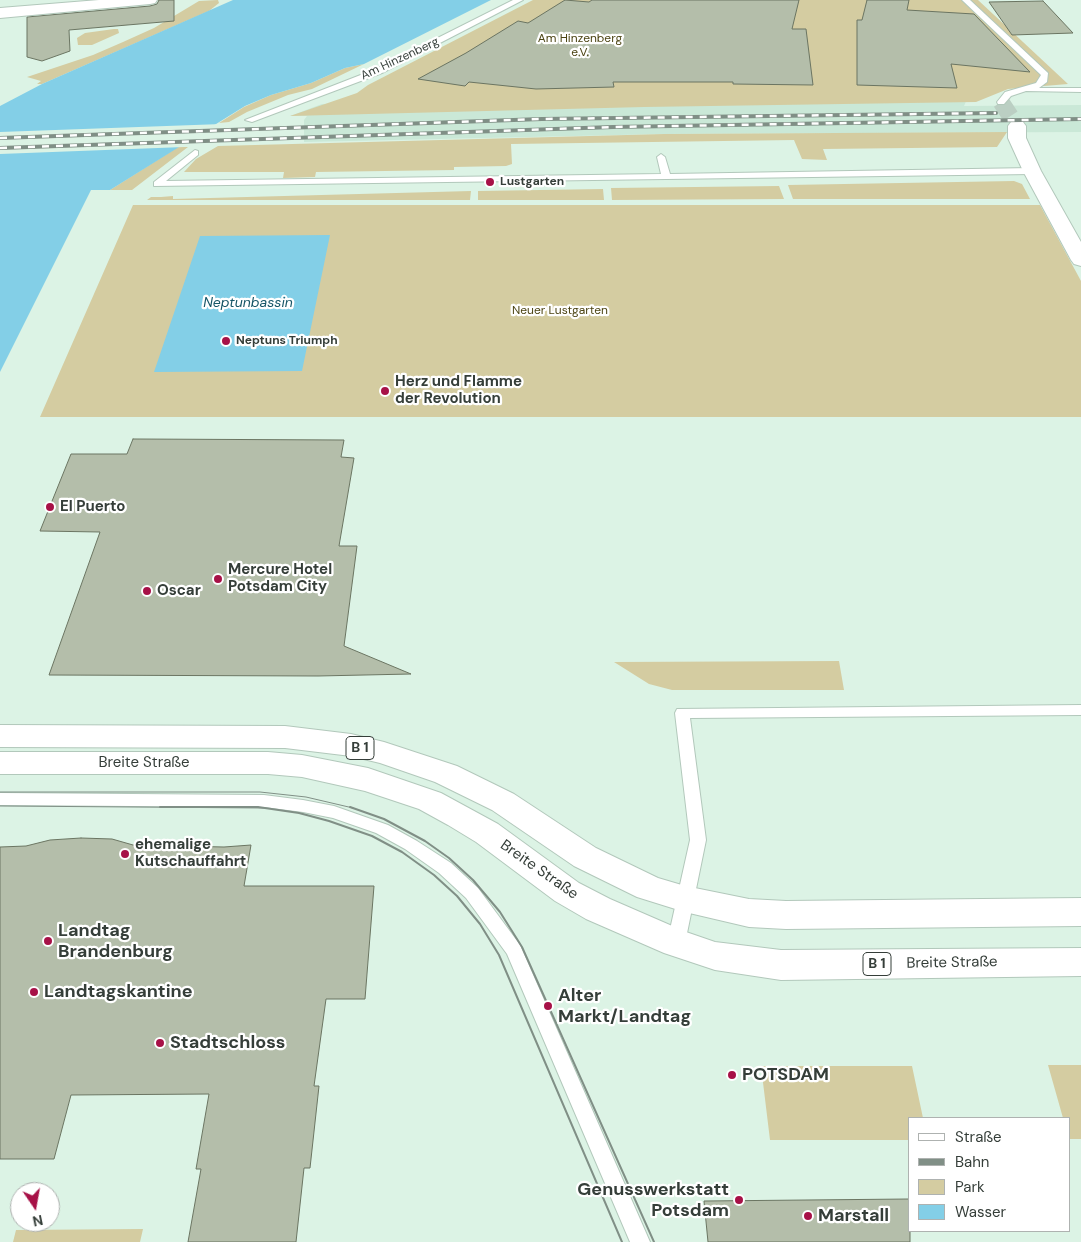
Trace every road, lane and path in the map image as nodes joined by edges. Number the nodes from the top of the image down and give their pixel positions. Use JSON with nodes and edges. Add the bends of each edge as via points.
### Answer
{"nodes":[{"id":1,"x":150,"y":0,"type":"edge"},
{"id":2,"x":519,"y":0,"type":"edge"},
{"id":3,"x":966,"y":0,"type":"edge"},
{"id":4,"x":0,"y":13,"type":"edge"},
{"id":5,"x":1024,"y":90,"type":"junction"},
{"id":6,"x":1081,"y":90,"type":"edge"},
{"id":7,"x":1001,"y":102,"type":"dead end"},
{"id":8,"x":249,"y":120,"type":"dead end"},
{"id":9,"x":1017,"y":126,"type":"tunnel mouth"},
{"id":10,"x":195,"y":153,"type":"dead end"},
{"id":11,"x":661,"y":157,"type":"dead end"},
{"id":12,"x":1032,"y":171,"type":"junction"},
{"id":13,"x":666,"y":177,"type":"junction"},
{"id":14,"x":1081,"y":260,"type":"edge"},
{"id":15,"x":1081,"y":710,"type":"edge"},
{"id":16,"x":0,"y":736,"type":"edge"},
{"id":17,"x":0,"y":763,"type":"edge"},
{"id":18,"x":0,"y":800,"type":"edge"},
{"id":19,"x":685,"y":899,"type":"junction"},
{"id":20,"x":1081,"y":912,"type":"edge"},
{"id":21,"x":676,"y":944,"type":"junction"},
{"id":22,"x":1081,"y":962,"type":"edge"},
{"id":23,"x":640,"y":1242,"type":"edge"}],
"edges":[{"from":1,"to":4,"type":"main road"},
{"from":2,"to":8,"type":"lane","name":"Am Hinzenberg","via":[[379,71]]},
{"from":3,"to":5,"type":"lane","via":[[1045,75],[1038,86]]},
{"from":5,"to":6,"type":"lane"},
{"from":5,"to":7,"type":"lane","via":[[1008,94]]},
{"from":9,"to":12,"type":"main road","via":[[1016,138]]},
{"from":10,"to":13,"type":"lane","via":[[157,184]]},
{"from":11,"to":13,"type":"lane"},
{"from":12,"to":13,"type":"lane"},
{"from":12,"to":14,"type":"main road"},
{"from":15,"to":19,"type":"lane","via":[[682,713],[698,840]]},
{"from":16,"to":19,"type":"main road","name":"Breite Straße","number":"B 1","via":[[285,737],[384,753],[446,774],[473,787],[503,802],[585,857],[649,888]]},
{"from":17,"to":21,"type":"main road","name":"Breite Straße","number":"B 1","via":[[268,763],[302,766],[368,780],[430,801],[459,816],[567,892],[598,910]]},
{"from":18,"to":23,"type":"lane","via":[[264,801],[303,806],[334,812],[382,829],[445,868],[472,894],[514,950]]},
{"from":19,"to":20,"type":"main road","name":"Breite Straße","number":"B 1","via":[[750,913],[786,915]]},
{"from":19,"to":21,"type":"lane"},
{"from":21,"to":22,"type":"main road","name":"Breite Straße","number":"B 1","via":[[715,956],[781,965]]}]}
